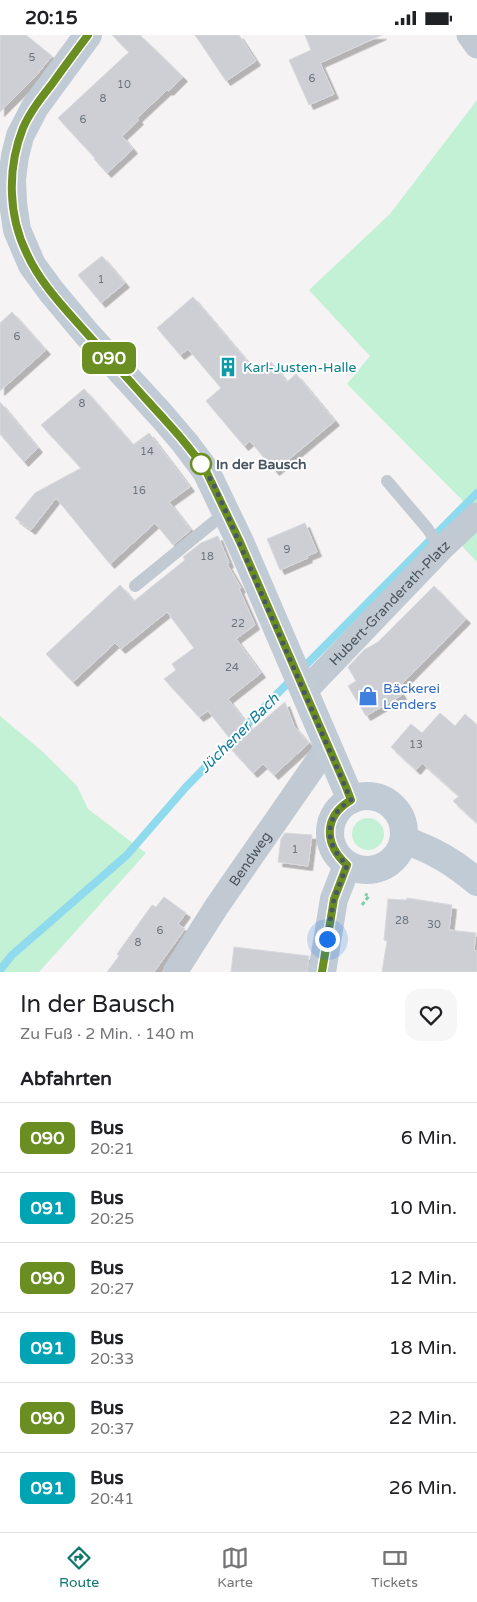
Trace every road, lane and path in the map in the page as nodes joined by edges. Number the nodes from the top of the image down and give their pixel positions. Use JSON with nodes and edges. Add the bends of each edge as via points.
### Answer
{"nodes":[{"id":1,"x":88,"y":35,"type":"edge"},
{"id":2,"x":469,"y":35,"type":"edge"},
{"id":3,"x":477,"y":46,"type":"edge"},
{"id":4,"x":6,"y":179,"type":"edge"},
{"id":5,"x":387,"y":481,"type":"dead end"},
{"id":6,"x":226,"y":512,"type":"junction"},
{"id":7,"x":477,"y":515,"type":"edge"},
{"id":8,"x":439,"y":545,"type":"junction"},
{"id":9,"x":135,"y":586,"type":"dead end"},
{"id":10,"x":300,"y":680,"type":"junction"},
{"id":11,"x":328,"y":746,"type":"junction"},
{"id":12,"x":351,"y":800,"type":"junction"},
{"id":13,"x":404,"y":840,"type":"junction"},
{"id":14,"x":347,"y":865,"type":"junction"},
{"id":15,"x":477,"y":882,"type":"edge"},
{"id":16,"x":175,"y":972,"type":"edge"},
{"id":17,"x":322,"y":972,"type":"edge"}],
"edges":[{"from":1,"to":4,"type":"street","via":[[28,118]]},
{"from":2,"to":3,"type":"street"},
{"from":4,"to":6,"type":"street","via":[[17,229],[39,275],[62,306],[198,460]]},
{"from":5,"to":8,"type":"lane"},
{"from":6,"to":9,"type":"lane"},
{"from":6,"to":10,"type":"street"},
{"from":7,"to":8,"type":"street","name":"Hubert-Granderath-Platz"},
{"from":8,"to":10,"type":"street","name":"Hubert-Granderath-Platz"},
{"from":10,"to":11,"type":"street"},
{"from":11,"to":12,"type":"street"},
{"from":11,"to":16,"type":"street","name":"Bendweg"},
{"from":12,"to":13,"type":"street","via":[[370,796],[392,806],[404,827]]},
{"from":12,"to":14,"type":"street","via":[[337,810],[329,834],[338,857]]},
{"from":13,"to":14,"type":"street","via":[[396,857],[380,868],[368,871]]},
{"from":13,"to":15,"type":"street","via":[[444,857]]},
{"from":14,"to":17,"type":"street","via":[[334,899]]}]}
